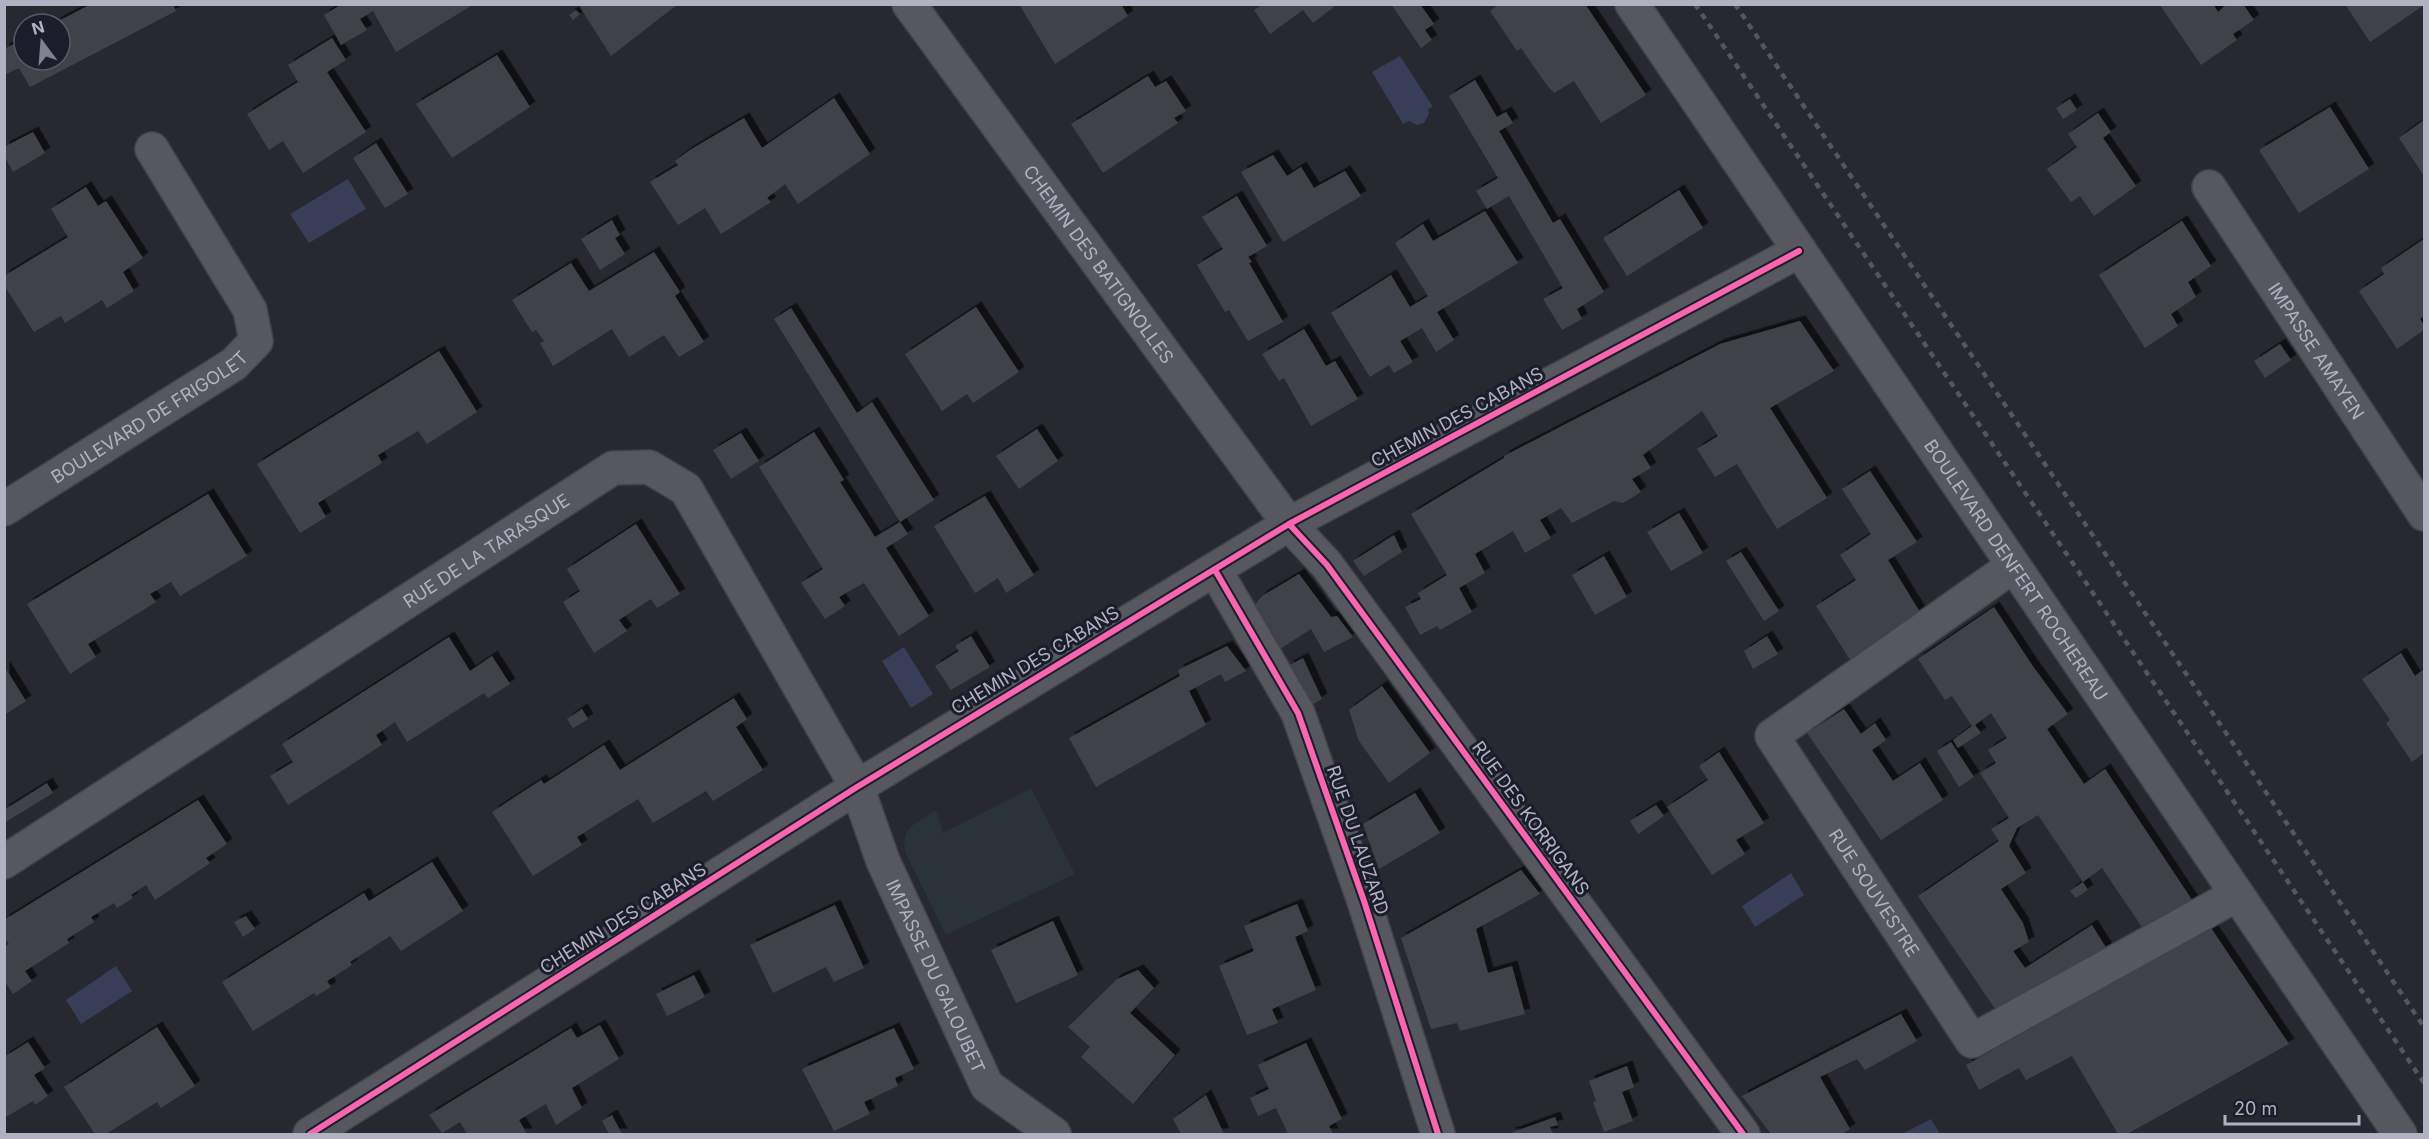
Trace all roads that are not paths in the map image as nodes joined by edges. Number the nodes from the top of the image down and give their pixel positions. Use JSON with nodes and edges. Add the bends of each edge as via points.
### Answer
{"nodes":[{"id":1,"x":909,"y":4,"type":"edge"},
{"id":2,"x":1632,"y":4,"type":"edge"},
{"id":3,"x":152,"y":149,"type":"dead end"},
{"id":4,"x":2209,"y":187,"type":"dead end"},
{"id":5,"x":1799,"y":251,"type":"junction"},
{"id":6,"x":4,"y":509,"type":"edge"},
{"id":7,"x":2424,"y":514,"type":"edge"},
{"id":8,"x":1289,"y":524,"type":"junction"},
{"id":9,"x":2013,"y":566,"type":"junction"},
{"id":10,"x":1215,"y":570,"type":"junction"},
{"id":11,"x":857,"y":787,"type":"junction"},
{"id":12,"x":4,"y":862,"type":"edge"},
{"id":13,"x":2236,"y":895,"type":"junction"},
{"id":14,"x":310,"y":1134,"type":"edge"},
{"id":15,"x":1054,"y":1134,"type":"edge"},
{"id":16,"x":1438,"y":1134,"type":"edge"},
{"id":17,"x":1743,"y":1134,"type":"edge"},
{"id":18,"x":2400,"y":1134,"type":"edge"}],
"edges":[{"from":1,"to":8,"type":"street","name":"CHEMIN DES BATIGNOLLES"},
{"from":2,"to":5,"type":"street","name":"BOULEVARD DENFERT ROCHEREAU"},
{"from":3,"to":6,"type":"street","name":"BOULEVARD DE FRIGOLET","via":[[250,310],[256,341],[234,364]]},
{"from":4,"to":7,"type":"street","name":"IMPASSE AMAYEN"},
{"from":5,"to":8,"type":"street","name":"CHEMIN DES CABANS"},
{"from":5,"to":9,"type":"street","name":"BOULEVARD DENFERT ROCHEREAU"},
{"from":8,"to":10,"type":"street","name":"CHEMIN DES CABANS"},
{"from":8,"to":17,"type":"street","name":"RUE DES KORRIGANS","via":[[1327,564]]},
{"from":9,"to":13,"type":"street","name":"BOULEVARD DENFERT ROCHEREAU"},
{"from":9,"to":13,"type":"street","name":"RUE SOUVESTRE","via":[[1772,736],[1972,1041]]},
{"from":10,"to":11,"type":"street","name":"CHEMIN DES CABANS"},
{"from":10,"to":16,"type":"street","name":"RUE DU LAUZARD","via":[[1298,713],[1364,901]]},
{"from":11,"to":12,"type":"street","name":"RUE DE LA TARASQUE","via":[[686,489],[649,467],[613,468]]},
{"from":11,"to":14,"type":"street","name":"CHEMIN DES CABANS"},
{"from":11,"to":15,"type":"street","name":"IMPASSE DU GALOUBET","via":[[883,861],[987,1086]]},
{"from":13,"to":18,"type":"street","name":"BOULEVARD DENFERT ROCHEREAU"}]}
